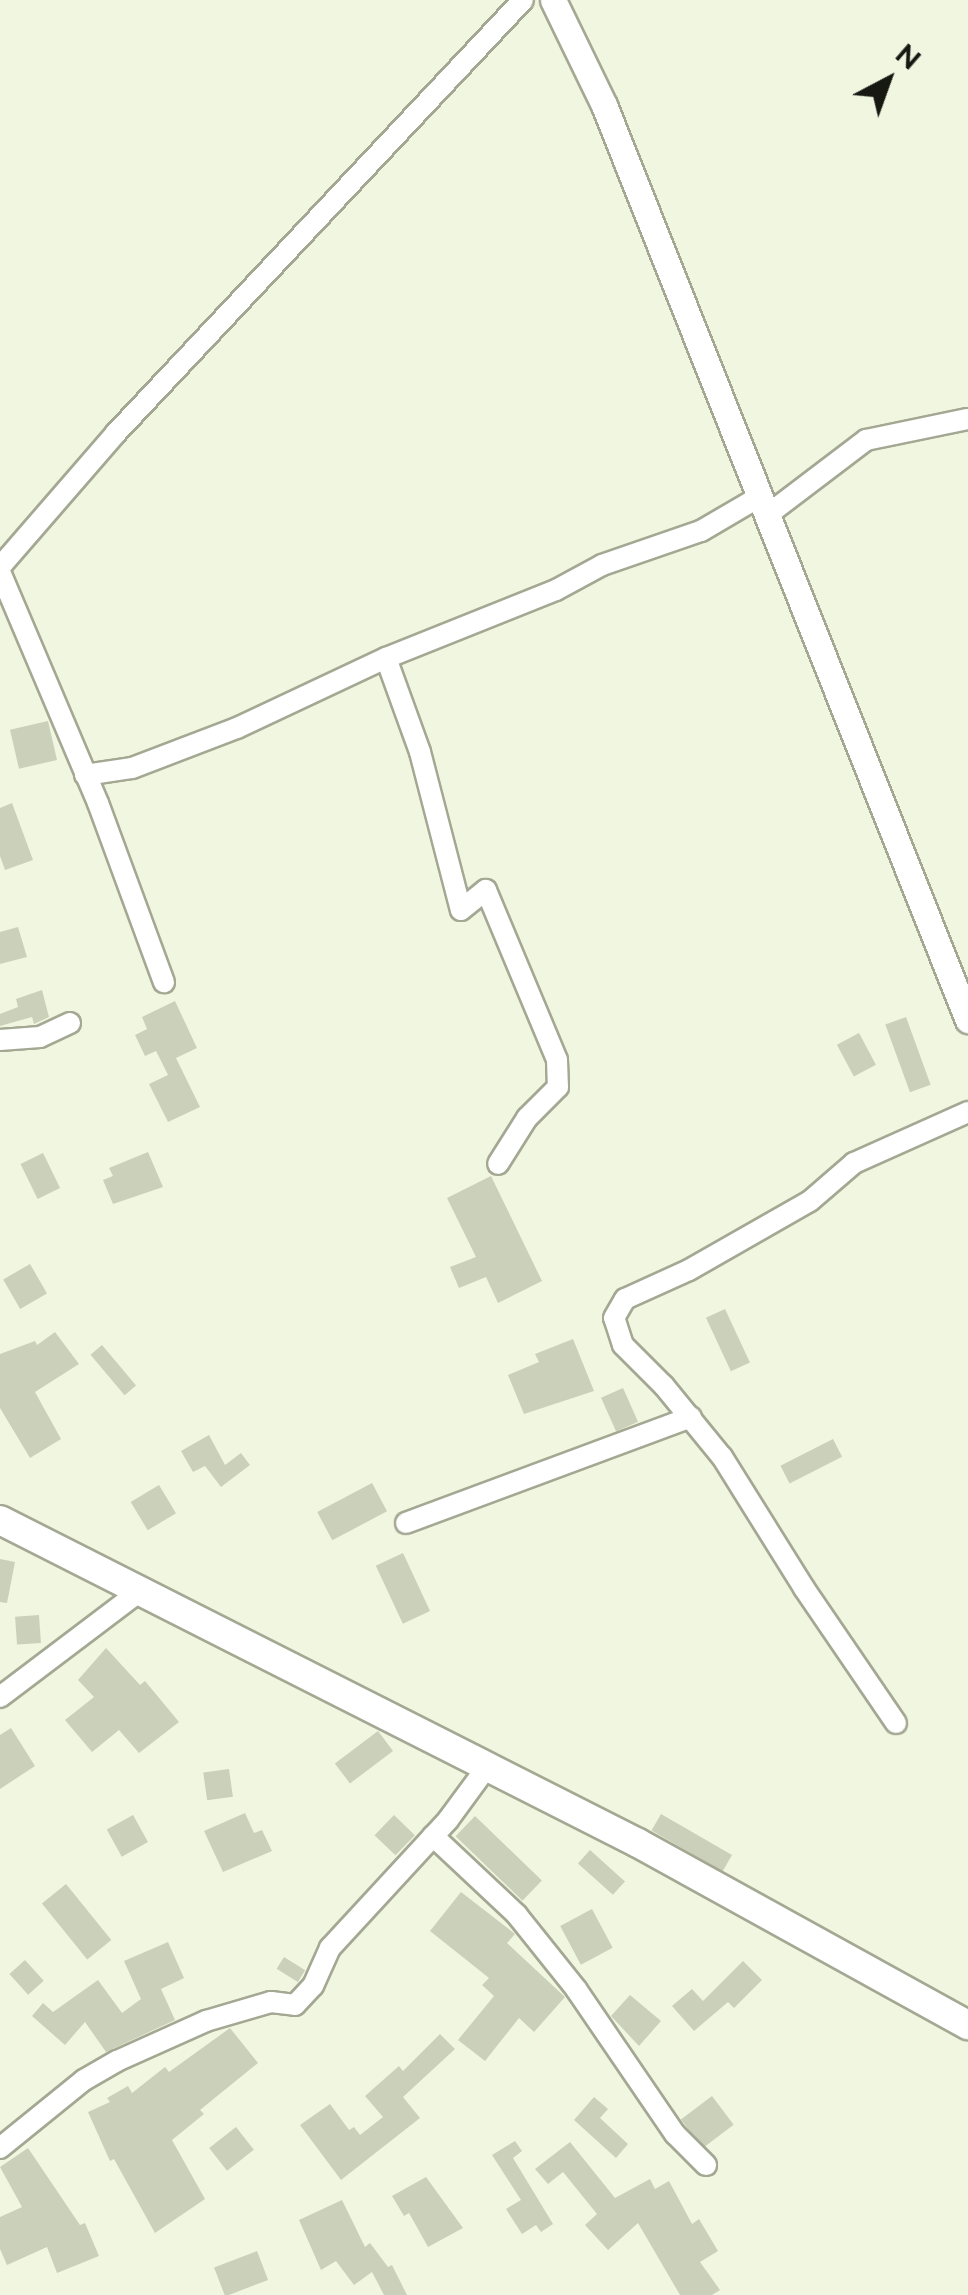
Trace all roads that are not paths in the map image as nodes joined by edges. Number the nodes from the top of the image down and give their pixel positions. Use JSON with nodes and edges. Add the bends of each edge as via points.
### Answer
{"nodes":[{"id":1,"x":523,"y":0,"type":"edge"},
{"id":2,"x":552,"y":0,"type":"edge"},
{"id":3,"x":967,"y":419,"type":"edge"},
{"id":4,"x":762,"y":506,"type":"junction"},
{"id":5,"x":0,"y":569,"type":"edge"},
{"id":6,"x":386,"y":658,"type":"junction"},
{"id":7,"x":86,"y":775,"type":"junction"},
{"id":8,"x":164,"y":982,"type":"dead end"},
{"id":9,"x":968,"y":1020,"type":"edge"},
{"id":10,"x":70,"y":1023,"type":"dead end"},
{"id":11,"x":0,"y":1040,"type":"edge"},
{"id":12,"x":968,"y":1112,"type":"edge"},
{"id":13,"x":498,"y":1164,"type":"dead end"},
{"id":14,"x":691,"y":1416,"type":"junction"},
{"id":15,"x":0,"y":1520,"type":"edge"},
{"id":16,"x":406,"y":1523,"type":"dead end"},
{"id":17,"x":140,"y":1591,"type":"junction"},
{"id":18,"x":0,"y":1697,"type":"edge"},
{"id":19,"x":896,"y":1722,"type":"dead end"},
{"id":20,"x":487,"y":1767,"type":"junction"},
{"id":21,"x":433,"y":1836,"type":"junction"},
{"id":22,"x":968,"y":2024,"type":"edge"},
{"id":23,"x":0,"y":2148,"type":"edge"},
{"id":24,"x":706,"y":2165,"type":"dead end"}],
"edges":[{"from":1,"to":5,"type":"street","via":[[116,433]]},
{"from":2,"to":4,"type":"street","via":[[604,105]]},
{"from":3,"to":4,"type":"street","via":[[866,440]]},
{"from":4,"to":6,"type":"street"},
{"from":4,"to":9,"type":"street"},
{"from":5,"to":7,"type":"street"},
{"from":6,"to":7,"type":"street","via":[[238,728],[132,768]]},
{"from":6,"to":13,"type":"street","via":[[434,800],[460,910],[486,890],[557,1060],[558,1087],[526,1118]]},
{"from":7,"to":8,"type":"street"},
{"from":10,"to":11,"type":"street","via":[[40,1037]]},
{"from":12,"to":14,"type":"street","via":[[854,1164],[810,1202],[625,1299],[614,1318],[623,1346]]},
{"from":14,"to":16,"type":"street"},
{"from":14,"to":19,"type":"street"},
{"from":15,"to":17,"type":"main road"},
{"from":17,"to":18,"type":"street"},
{"from":17,"to":20,"type":"main road"},
{"from":20,"to":21,"type":"street"},
{"from":20,"to":22,"type":"main road"},
{"from":21,"to":23,"type":"street","via":[[338,1939],[295,2006],[271,2002],[206,2021],[116,2061]]},
{"from":21,"to":24,"type":"street","via":[[517,1915],[674,2134]]}]}
